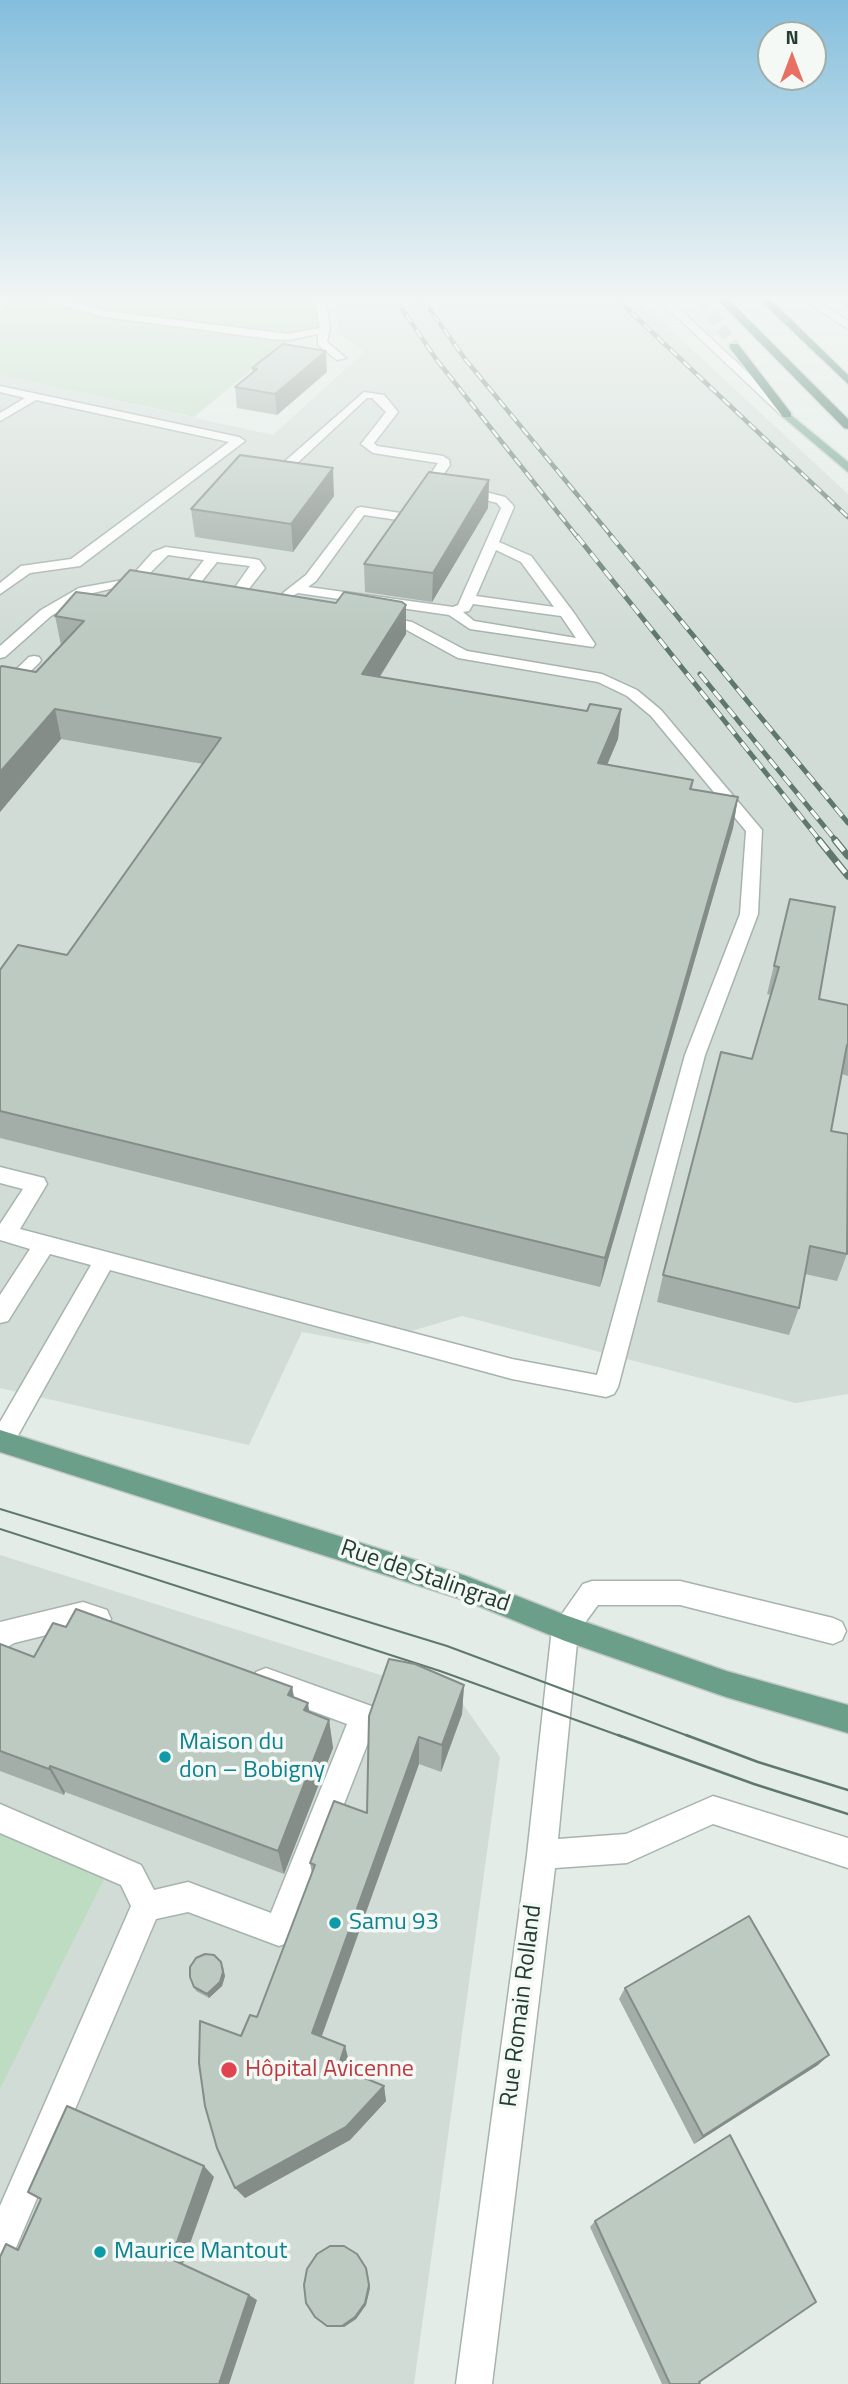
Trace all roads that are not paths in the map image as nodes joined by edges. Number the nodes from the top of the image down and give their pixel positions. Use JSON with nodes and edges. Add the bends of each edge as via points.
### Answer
{"nodes":[{"id":1,"x":100,"y":411,"type":"edge"},
{"id":2,"x":346,"y":411,"type":"edge"},
{"id":3,"x":391,"y":411,"type":"edge"},
{"id":4,"x":784,"y":411,"type":"edge"},
{"id":5,"x":785,"y":411,"type":"edge"},
{"id":6,"x":833,"y":411,"type":"edge"},
{"id":7,"x":788,"y":415,"type":"junction"},
{"id":8,"x":848,"y":426,"type":"edge"},
{"id":9,"x":848,"y":468,"type":"edge"},
{"id":10,"x":280,"y":480,"type":"edge"},
{"id":11,"x":442,"y":486,"type":"junction"},
{"id":12,"x":402,"y":517,"type":"junction"},
{"id":13,"x":492,"y":543,"type":"junction"},
{"id":14,"x":385,"y":551,"type":"edge"},
{"id":15,"x":213,"y":558,"type":"junction"},
{"id":16,"x":132,"y":583,"type":"junction"},
{"id":17,"x":189,"y":588,"type":"junction"},
{"id":18,"x":296,"y":589,"type":"junction"},
{"id":19,"x":0,"y":590,"type":"edge"},
{"id":20,"x":468,"y":599,"type":"junction"},
{"id":21,"x":303,"y":607,"type":"edge"},
{"id":22,"x":453,"y":611,"type":"junction"},
{"id":23,"x":567,"y":614,"type":"junction"},
{"id":24,"x":368,"y":619,"type":"edge"},
{"id":25,"x":0,"y":654,"type":"edge"},
{"id":26,"x":34,"y":660,"type":"dead end"},
{"id":27,"x":0,"y":693,"type":"edge"},
{"id":28,"x":0,"y":1175,"type":"edge"},
{"id":29,"x":3,"y":1233,"type":"edge"},
{"id":30,"x":45,"y":1244,"type":"junction"},
{"id":31,"x":105,"y":1260,"type":"junction"},
{"id":32,"x":0,"y":1314,"type":"edge"},
{"id":33,"x":1,"y":1441,"type":"edge"},
{"id":34,"x":121,"y":1628,"type":"edge"},
{"id":35,"x":565,"y":1628,"type":"junction"},
{"id":36,"x":833,"y":1631,"type":"dead end"},
{"id":37,"x":0,"y":1639,"type":"edge"},
{"id":38,"x":236,"y":1670,"type":"edge"},
{"id":39,"x":848,"y":1719,"type":"edge"},
{"id":40,"x":0,"y":1818,"type":"edge"},
{"id":41,"x":848,"y":1853,"type":"edge"},
{"id":42,"x":541,"y":1855,"type":"junction"},
{"id":43,"x":146,"y":1906,"type":"junction"},
{"id":44,"x":0,"y":2245,"type":"edge"},
{"id":45,"x":474,"y":2384,"type":"edge"}],
"edges":[{"from":1,"to":19,"type":"street","via":[[239,441],[75,563],[26,569]]},
{"from":2,"to":10,"type":"street","via":[[286,466]]},
{"from":3,"to":11,"type":"street","via":[[367,444],[373,449],[443,460]]},
{"from":4,"to":7,"type":"street"},
{"from":5,"to":7,"type":"highway"},
{"from":6,"to":8,"type":"highway"},
{"from":7,"to":9,"type":"main road"},
{"from":11,"to":12,"type":"street"},
{"from":11,"to":13,"type":"street","via":[[501,500],[508,507]]},
{"from":12,"to":14,"type":"street","via":[[405,522]]},
{"from":12,"to":18,"type":"street","via":[[361,510],[310,578]]},
{"from":13,"to":20,"type":"street"},
{"from":13,"to":23,"type":"street","via":[[526,559]]},
{"from":15,"to":16,"type":"street","via":[[166,551]]},
{"from":15,"to":17,"type":"street"},
{"from":15,"to":17,"type":"street","via":[[254,563],[258,568],[231,595]]},
{"from":16,"to":17,"type":"street"},
{"from":16,"to":25,"type":"street","via":[[84,591],[46,613]]},
{"from":18,"to":21,"type":"street","via":[[277,603]]},
{"from":18,"to":22,"type":"street"},
{"from":20,"to":22,"type":"street","via":[[464,608]]},
{"from":20,"to":23,"type":"street"},
{"from":22,"to":23,"type":"street","via":[[470,625],[588,645]]},
{"from":24,"to":31,"type":"street","via":[[407,625],[463,655],[602,678],[632,693],[656,713],[754,830],[749,914],[695,1055],[606,1387],[512,1368]]},
{"from":26,"to":27,"type":"street"},
{"from":28,"to":29,"type":"street","via":[[37,1184]]},
{"from":29,"to":30,"type":"street"},
{"from":30,"to":31,"type":"street"},
{"from":30,"to":32,"type":"street"},
{"from":31,"to":33,"type":"street"},
{"from":33,"to":35,"type":"main road","name":"Rue de Stalingrad","via":[[466,1588]]},
{"from":34,"to":37,"type":"street","via":[[83,1614],[7,1632]]},
{"from":35,"to":36,"type":"street","via":[[592,1593],[680,1593]]},
{"from":35,"to":39,"type":"main road","name":"Rue de Stalingrad","via":[[726,1684]]},
{"from":35,"to":42,"type":"street","name":"Rue Romain Rolland"},
{"from":38,"to":43,"type":"street","via":[[364,1717],[279,1931],[188,1897]]},
{"from":40,"to":43,"type":"street","via":[[131,1875]]},
{"from":41,"to":42,"type":"street","via":[[713,1810],[627,1848]]},
{"from":42,"to":45,"type":"street","name":"Rue Romain Rolland"},
{"from":43,"to":44,"type":"street"}]}
